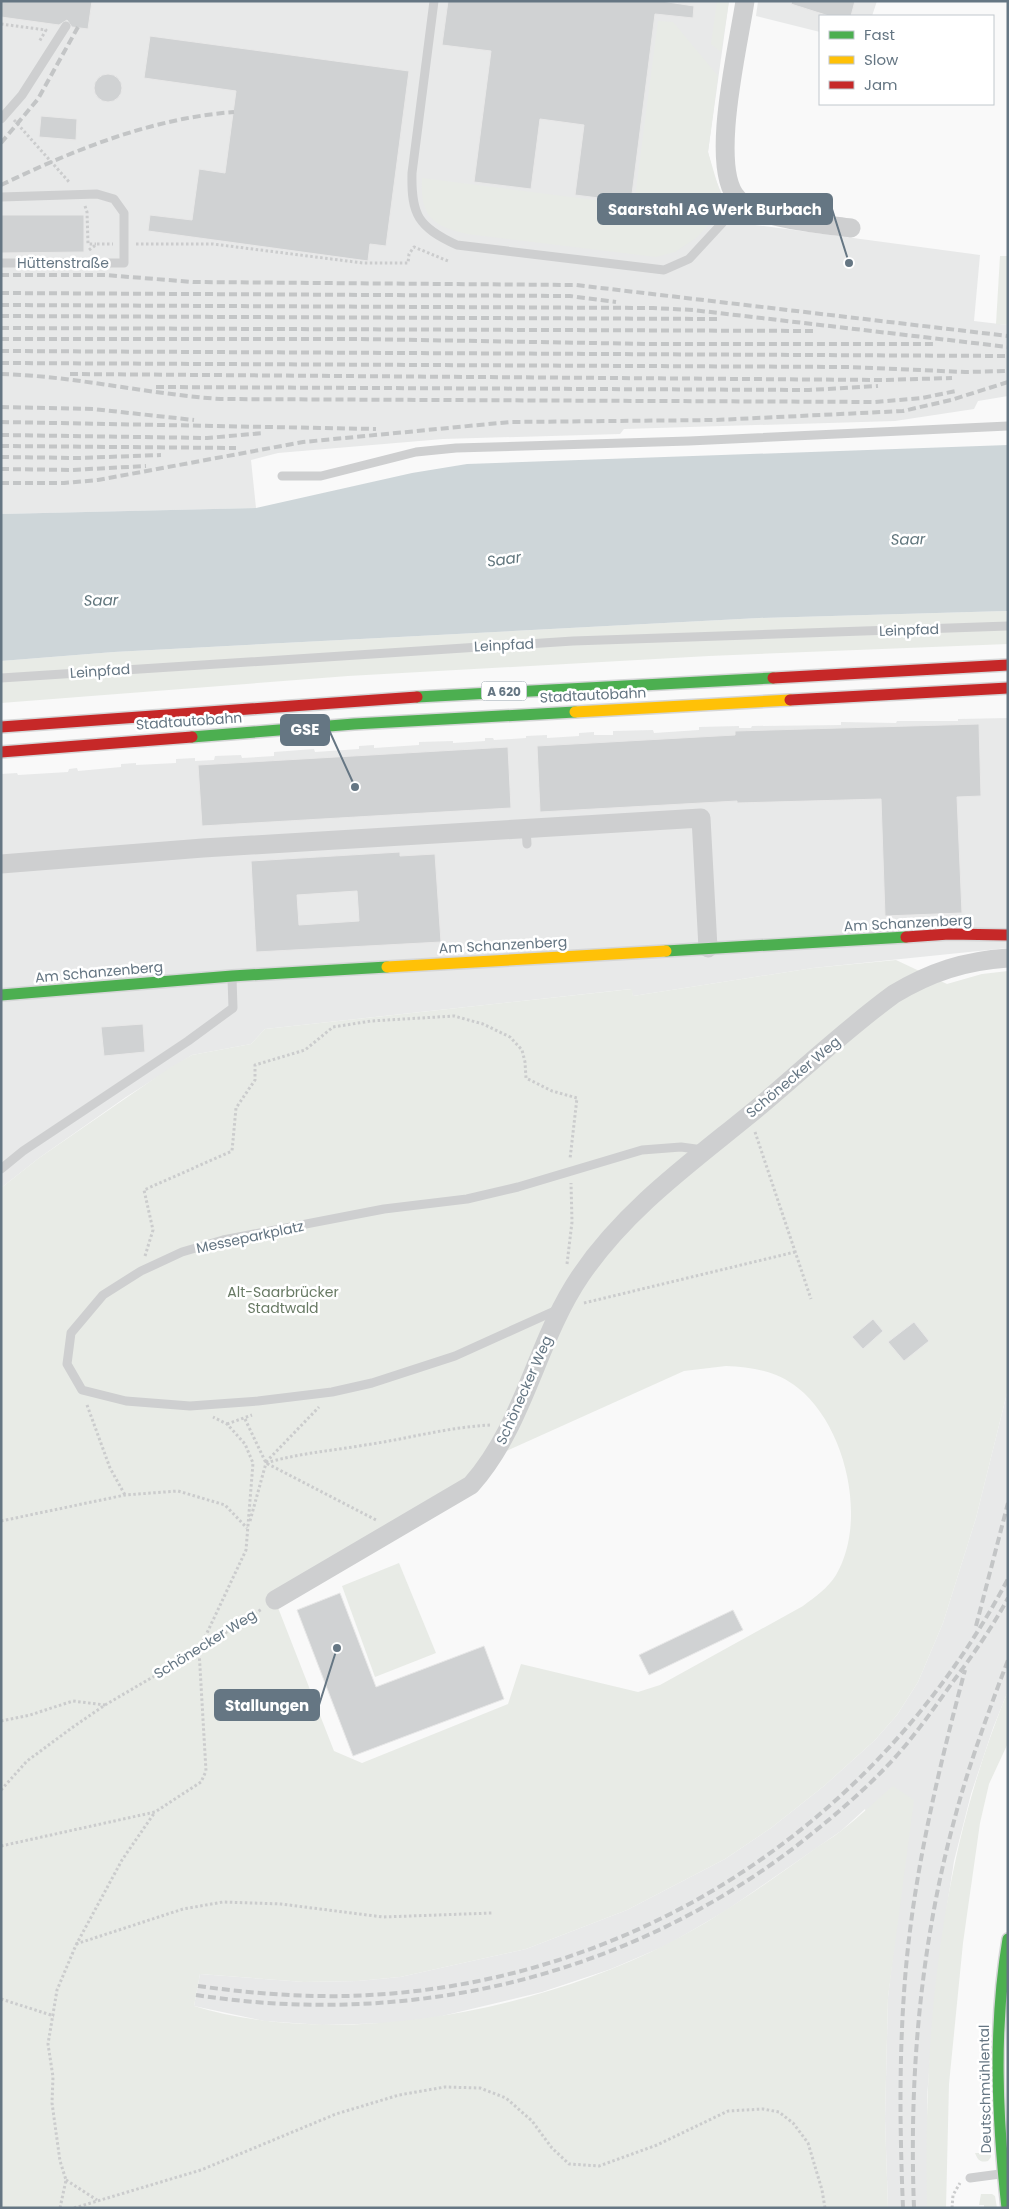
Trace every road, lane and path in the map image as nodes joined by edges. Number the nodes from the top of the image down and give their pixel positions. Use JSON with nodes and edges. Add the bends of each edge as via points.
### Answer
{"nodes":[{"id":1,"x":434,"y":1,"type":"edge"},
{"id":2,"x":745,"y":1,"type":"edge"},
{"id":3,"x":1,"y":24,"type":"edge"},
{"id":4,"x":66,"y":26,"type":"dead end"},
{"id":5,"x":36,"y":46,"type":"dead end"},
{"id":6,"x":4,"y":116,"type":"edge"},
{"id":7,"x":80,"y":194,"type":"junction"},
{"id":8,"x":1,"y":197,"type":"edge"},
{"id":9,"x":738,"y":199,"type":"junction"},
{"id":10,"x":851,"y":228,"type":"dead end"},
{"id":11,"x":97,"y":244,"type":"dead end"},
{"id":12,"x":124,"y":244,"type":"junction"},
{"id":13,"x":448,"y":261,"type":"dead end"},
{"id":14,"x":1,"y":263,"type":"edge"},
{"id":15,"x":1008,"y":426,"type":"edge"},
{"id":16,"x":282,"y":476,"type":"dead end"},
{"id":17,"x":1008,"y":626,"type":"edge"},
{"id":18,"x":1008,"y":665,"type":"edge"},
{"id":19,"x":1,"y":678,"type":"edge"},
{"id":20,"x":1008,"y":688,"type":"edge"},
{"id":21,"x":1,"y":727,"type":"edge"},
{"id":22,"x":1,"y":752,"type":"edge"},
{"id":23,"x":1,"y":864,"type":"edge"},
{"id":24,"x":1008,"y":935,"type":"edge"},
{"id":25,"x":708,"y":948,"type":"junction"},
{"id":26,"x":1008,"y":958,"type":"edge"},
{"id":27,"x":232,"y":976,"type":"junction"},
{"id":28,"x":1,"y":996,"type":"edge"},
{"id":29,"x":749,"y":1115,"type":"junction"},
{"id":30,"x":705,"y":1150,"type":"junction"},
{"id":31,"x":1,"y":1169,"type":"edge"},
{"id":32,"x":571,"y":1172,"type":"junction"},
{"id":33,"x":795,"y":1252,"type":"junction"},
{"id":34,"x":566,"y":1266,"type":"dead end"},
{"id":35,"x":141,"y":1271,"type":"junction"},
{"id":36,"x":811,"y":1299,"type":"dead end"},
{"id":37,"x":559,"y":1309,"type":"junction"},
{"id":38,"x":82,"y":1390,"type":"junction"},
{"id":39,"x":332,"y":1392,"type":"junction"},
{"id":40,"x":190,"y":1406,"type":"junction"},
{"id":41,"x":245,"y":1419,"type":"dead end"},
{"id":42,"x":512,"y":1424,"type":"junction"},
{"id":43,"x":266,"y":1463,"type":"junction"},
{"id":44,"x":125,"y":1495,"type":"junction"},
{"id":45,"x":1,"y":1521,"type":"edge"},
{"id":46,"x":247,"y":1528,"type":"junction"},
{"id":47,"x":395,"y":1530,"type":"junction"},
{"id":48,"x":275,"y":1600,"type":"joint"},
{"id":49,"x":199,"y":1650,"type":"junction"},
{"id":50,"x":104,"y":1705,"type":"junction"},
{"id":51,"x":1,"y":1720,"type":"edge"},
{"id":52,"x":1,"y":1790,"type":"edge"},
{"id":53,"x":155,"y":1812,"type":"junction"},
{"id":54,"x":1,"y":1846,"type":"edge"},
{"id":55,"x":492,"y":1913,"type":"dead end"},
{"id":56,"x":1008,"y":1939,"type":"edge"},
{"id":57,"x":76,"y":1944,"type":"junction"},
{"id":58,"x":1,"y":2000,"type":"edge"},
{"id":59,"x":54,"y":2016,"type":"junction"},
{"id":60,"x":1003,"y":2174,"type":"junction"},
{"id":61,"x":970,"y":2178,"type":"joint"},
{"id":62,"x":66,"y":2180,"type":"junction"},
{"id":63,"x":98,"y":2200,"type":"junction"},
{"id":64,"x":60,"y":2208,"type":"edge"},
{"id":65,"x":74,"y":2208,"type":"edge"},
{"id":66,"x":825,"y":2208,"type":"edge"},
{"id":67,"x":952,"y":2208,"type":"edge"},
{"id":68,"x":1007,"y":2208,"type":"edge"}],
"edges":[{"from":1,"to":9,"type":"lane","via":[[412,173],[412,196],[417,216],[437,236],[457,245],[664,270],[689,260],[726,219]]},
{"from":2,"to":9,"type":"street","via":[[723,142],[726,176]]},
{"from":3,"to":5,"type":"path","via":[[46,30]]},
{"from":4,"to":6,"type":"lane","via":[[22,95]]},
{"from":6,"to":7,"type":"path"},
{"from":7,"to":8,"type":"lane","name":"Hüttenstraße"},
{"from":7,"to":11,"type":"path","via":[[87,212],[88,244]]},
{"from":7,"to":12,"type":"lane","name":"Hüttenstraße","via":[[114,199],[124,212]]},
{"from":9,"to":10,"type":"street","via":[[763,212],[790,219]]},
{"from":12,"to":13,"type":"path","via":[[213,244],[364,264],[408,263],[414,247]]},
{"from":12,"to":14,"type":"lane","name":"Hüttenstraße","via":[[124,263]]},
{"from":15,"to":16,"type":"lane","via":[[456,448],[416,452],[322,476]]},
{"from":17,"to":19,"type":"lane","name":"Leinpfad","via":[[564,641]]},
{"from":18,"to":21,"type":"main road","name":"Stadtautobahn","number":"A 620","via":[[361,699]]},
{"from":20,"to":22,"type":"main road","name":"Stadtautobahn","number":"A 620","via":[[374,723]]},
{"from":23,"to":25,"type":"street","via":[[203,848],[527,836],[701,818]]},
{"from":24,"to":25,"type":"main road","name":"Am Schanzenberg","via":[[949,934]]},
{"from":25,"to":27,"type":"main road","name":"Am Schanzenberg"},
{"from":26,"to":29,"type":"street","name":"Schönecker Weg","via":[[976,960],[918,979],[872,1010]]},
{"from":27,"to":28,"type":"main road","name":"Am Schanzenberg"},
{"from":27,"to":31,"type":"lane","via":[[233,1008]]},
{"from":29,"to":30,"type":"street","name":"Schönecker Weg"},
{"from":29,"to":33,"type":"path"},
{"from":30,"to":32,"type":"lane","name":"Messeparkplatz","via":[[681,1147],[642,1150]]},
{"from":30,"to":37,"type":"street","name":"Schönecker Weg","via":[[672,1176],[620,1226]]},
{"from":32,"to":34,"type":"path","via":[[572,1222]]},
{"from":32,"to":35,"type":"lane","name":"Messeparkplatz","via":[[467,1199],[384,1209],[223,1240],[182,1252]]},
{"from":32,"to":35,"type":"path","via":[[569,1153],[577,1098],[552,1091],[526,1078],[522,1050],[510,1037],[496,1029],[454,1016],[371,1020],[332,1027],[305,1050],[255,1065],[255,1080],[236,1108],[232,1150],[144,1190],[152,1230]]},
{"from":33,"to":36,"type":"path"},
{"from":33,"to":37,"type":"path"},
{"from":35,"to":38,"type":"lane","name":"Messeparkplatz","via":[[103,1295],[71,1334],[67,1364]]},
{"from":37,"to":39,"type":"lane","via":[[455,1356],[372,1383]]},
{"from":37,"to":42,"type":"street","name":"Schönecker Weg"},
{"from":38,"to":40,"type":"lane","via":[[126,1401]]},
{"from":38,"to":44,"type":"path","via":[[110,1468]]},
{"from":39,"to":40,"type":"lane"},
{"from":39,"to":43,"type":"path"},
{"from":40,"to":46,"type":"path","via":[[227,1424],[245,1444],[253,1463]]},
{"from":41,"to":43,"type":"path"},
{"from":42,"to":43,"type":"path","via":[[470,1426],[365,1446],[293,1455]]},
{"from":42,"to":47,"type":"street","name":"Schönecker Weg","via":[[493,1457],[471,1485]]},
{"from":43,"to":46,"type":"path"},
{"from":43,"to":47,"type":"path"},
{"from":44,"to":45,"type":"path"},
{"from":44,"to":46,"type":"path","via":[[178,1491],[225,1505]]},
{"from":46,"to":49,"type":"path","via":[[246,1550]]},
{"from":47,"to":48,"type":"street","name":"Schönecker Weg"},
{"from":48,"to":49,"type":"path","name":"Schönecker Weg"},
{"from":49,"to":50,"type":"path","name":"Schönecker Weg"},
{"from":49,"to":53,"type":"path","via":[[206,1771],[201,1782]]},
{"from":50,"to":51,"type":"path","via":[[73,1701],[30,1715]]},
{"from":50,"to":52,"type":"path","name":"Schönecker Weg","via":[[27,1761]]},
{"from":53,"to":54,"type":"path"},
{"from":53,"to":57,"type":"path","via":[[122,1860]]},
{"from":55,"to":57,"type":"path","via":[[383,1917],[281,1904],[223,1902],[183,1909]]},
{"from":56,"to":60,"type":"main road","name":"Deutschmühlental","via":[[997,2036]]},
{"from":57,"to":59,"type":"path","via":[[58,1990]]},
{"from":58,"to":59,"type":"path"},
{"from":59,"to":62,"type":"path","via":[[48,2044],[53,2076],[52,2103],[60,2161]]},
{"from":60,"to":61,"type":"lane"},
{"from":60,"to":68,"type":"main road","name":"Deutschmühlental"},
{"from":61,"to":67,"type":"path","via":[[958,2183]]},
{"from":62,"to":63,"type":"path"},
{"from":62,"to":64,"type":"path"},
{"from":63,"to":65,"type":"path"},
{"from":63,"to":66,"type":"path","via":[[202,2170],[336,2114],[399,2095],[445,2087],[480,2088],[506,2098],[532,2121],[569,2164],[599,2166],[657,2145],[728,2111],[763,2109],[779,2112],[793,2123],[808,2143]]}]}
